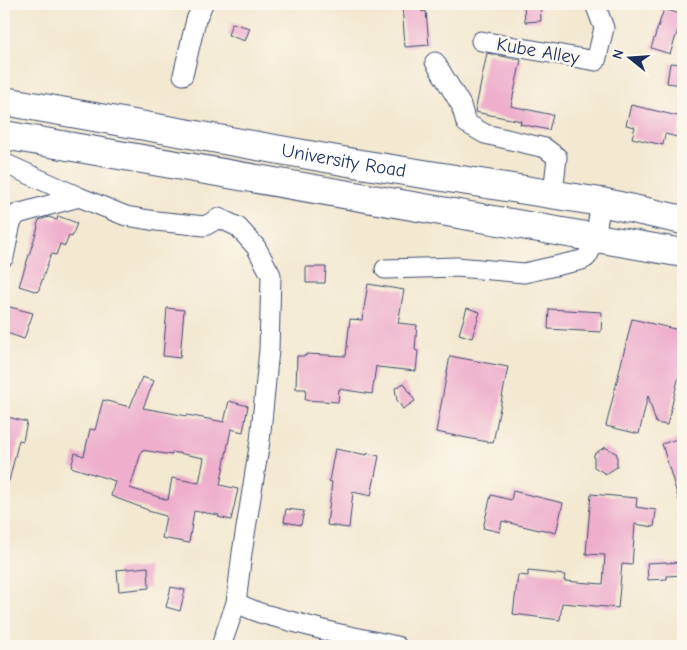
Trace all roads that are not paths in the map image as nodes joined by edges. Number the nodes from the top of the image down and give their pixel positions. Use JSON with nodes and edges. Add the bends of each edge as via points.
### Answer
{"nodes":[{"id":1,"x":203,"y":4,"type":"edge"},
{"id":2,"x":595,"y":4,"type":"edge"},
{"id":3,"x":481,"y":41,"type":"dead end"},
{"id":4,"x":435,"y":62,"type":"dead end"},
{"id":5,"x":184,"y":75,"type":"dead end"},
{"id":6,"x":4,"y":101,"type":"edge"},
{"id":7,"x":4,"y":135,"type":"edge"},
{"id":8,"x":4,"y":163,"type":"edge"},
{"id":9,"x":553,"y":194,"type":"junction"},
{"id":10,"x":79,"y":197,"type":"junction"},
{"id":11,"x":601,"y":202,"type":"junction"},
{"id":12,"x":683,"y":220,"type":"edge"},
{"id":13,"x":594,"y":237,"type":"junction"},
{"id":14,"x":683,"y":253,"type":"edge"},
{"id":15,"x":4,"y":257,"type":"edge"},
{"id":16,"x":385,"y":269,"type":"dead end"},
{"id":17,"x":236,"y":603,"type":"junction"},
{"id":18,"x":221,"y":646,"type":"edge"},
{"id":19,"x":397,"y":646,"type":"edge"}],
"edges":[{"from":1,"to":5,"type":"street","via":[[196,20]]},
{"from":2,"to":3,"type":"street","name":"Kube Alley","via":[[604,28],[596,61]]},
{"from":4,"to":9,"type":"street","via":[[461,105],[466,123],[485,134],[545,148],[557,157]]},
{"from":6,"to":9,"type":"highway","name":"University Road"},
{"from":7,"to":13,"type":"highway","name":"University Road"},
{"from":8,"to":10,"type":"street"},
{"from":9,"to":11,"type":"highway","name":"University Road"},
{"from":10,"to":15,"type":"street","via":[[17,214],[11,223]]},
{"from":10,"to":17,"type":"street","via":[[126,216],[156,221],[205,226],[219,218],[238,227],[256,247],[271,275],[269,350],[260,441]]},
{"from":11,"to":12,"type":"highway","name":"University Road"},
{"from":11,"to":13,"type":"street"},
{"from":13,"to":14,"type":"highway","name":"University Road"},
{"from":13,"to":16,"type":"street","via":[[587,258],[524,273],[457,267]]},
{"from":17,"to":18,"type":"street"},
{"from":17,"to":19,"type":"street","via":[[260,614]]}]}
